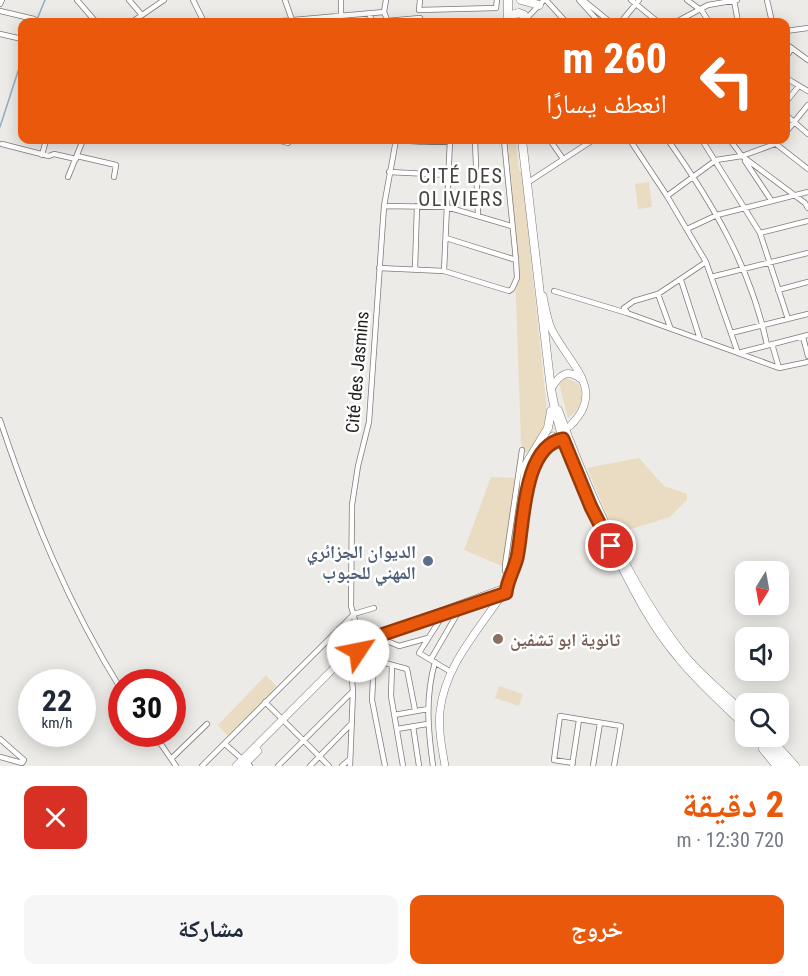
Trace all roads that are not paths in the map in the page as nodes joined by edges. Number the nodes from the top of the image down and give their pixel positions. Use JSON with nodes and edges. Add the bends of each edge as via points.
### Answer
{"nodes":[{"id":1,"x":2,"y":0,"type":"edge"},
{"id":2,"x":77,"y":0,"type":"edge"},
{"id":3,"x":129,"y":0,"type":"edge"},
{"id":4,"x":164,"y":0,"type":"edge"},
{"id":5,"x":193,"y":0,"type":"edge"},
{"id":6,"x":285,"y":0,"type":"edge"},
{"id":7,"x":341,"y":0,"type":"edge"},
{"id":8,"x":386,"y":0,"type":"edge"},
{"id":9,"x":420,"y":0,"type":"edge"},
{"id":10,"x":497,"y":0,"type":"edge"},
{"id":11,"x":508,"y":0,"type":"edge"},
{"id":12,"x":516,"y":0,"type":"edge"},
{"id":13,"x":521,"y":0,"type":"edge"},
{"id":14,"x":581,"y":0,"type":"edge"},
{"id":15,"x":687,"y":0,"type":"edge"},
{"id":16,"x":735,"y":0,"type":"edge"},
{"id":17,"x":766,"y":0,"type":"edge"},
{"id":18,"x":635,"y":1,"type":"edge"},
{"id":19,"x":543,"y":2,"type":"edge"},
{"id":20,"x":709,"y":3,"type":"edge"},
{"id":21,"x":0,"y":4,"type":"edge"},
{"id":22,"x":419,"y":9,"type":"junction"},
{"id":23,"x":0,"y":11,"type":"edge"},
{"id":24,"x":702,"y":11,"type":"junction"},
{"id":25,"x":384,"y":12,"type":"junction"},
{"id":26,"x":369,"y":14,"type":"junction"},
{"id":27,"x":142,"y":15,"type":"junction"},
{"id":28,"x":341,"y":16,"type":"junction"},
{"id":29,"x":30,"y":18,"type":"edge"},
{"id":30,"x":93,"y":18,"type":"edge"},
{"id":31,"x":138,"y":18,"type":"edge"},
{"id":32,"x":202,"y":18,"type":"edge"},
{"id":33,"x":291,"y":18,"type":"edge"},
{"id":34,"x":316,"y":18,"type":"edge"},
{"id":35,"x":371,"y":18,"type":"edge"},
{"id":36,"x":386,"y":18,"type":"edge"},
{"id":37,"x":420,"y":18,"type":"edge"},
{"id":38,"x":508,"y":18,"type":"edge"},
{"id":39,"x":525,"y":18,"type":"edge"},
{"id":40,"x":526,"y":18,"type":"edge"},
{"id":41,"x":561,"y":18,"type":"edge"},
{"id":42,"x":596,"y":18,"type":"edge"},
{"id":43,"x":605,"y":18,"type":"edge"},
{"id":44,"x":624,"y":18,"type":"edge"},
{"id":45,"x":654,"y":18,"type":"edge"},
{"id":46,"x":685,"y":18,"type":"edge"},
{"id":47,"x":707,"y":18,"type":"edge"},
{"id":48,"x":737,"y":18,"type":"edge"},
{"id":49,"x":771,"y":18,"type":"edge"},
{"id":50,"x":808,"y":28,"type":"edge"},
{"id":51,"x":790,"y":30,"type":"edge"},
{"id":52,"x":0,"y":34,"type":"edge"},
{"id":53,"x":18,"y":38,"type":"edge"},
{"id":54,"x":792,"y":48,"type":"joint"},
{"id":55,"x":790,"y":51,"type":"edge"},
{"id":56,"x":808,"y":60,"type":"edge"},
{"id":57,"x":790,"y":81,"type":"edge"},
{"id":58,"x":798,"y":87,"type":"junction"},
{"id":59,"x":808,"y":91,"type":"edge"},
{"id":60,"x":790,"y":97,"type":"edge"},
{"id":61,"x":808,"y":105,"type":"edge"},
{"id":62,"x":790,"y":118,"type":"edge"},
{"id":63,"x":794,"y":122,"type":"junction"},
{"id":64,"x":790,"y":127,"type":"edge"},
{"id":65,"x":808,"y":134,"type":"edge"},
{"id":66,"x":2,"y":144,"type":"dead end"},
{"id":67,"x":45,"y":144,"type":"edge"},
{"id":68,"x":82,"y":144,"type":"edge"},
{"id":69,"x":395,"y":144,"type":"edge"},
{"id":70,"x":450,"y":144,"type":"edge"},
{"id":71,"x":475,"y":144,"type":"edge"},
{"id":72,"x":504,"y":144,"type":"edge"},
{"id":73,"x":522,"y":144,"type":"edge"},
{"id":74,"x":553,"y":144,"type":"edge"},
{"id":75,"x":586,"y":144,"type":"edge"},
{"id":76,"x":633,"y":144,"type":"edge"},
{"id":77,"x":671,"y":144,"type":"edge"},
{"id":78,"x":705,"y":144,"type":"edge"},
{"id":79,"x":733,"y":144,"type":"edge"},
{"id":80,"x":768,"y":144,"type":"edge"},
{"id":81,"x":778,"y":144,"type":"edge"},
{"id":82,"x":42,"y":155,"type":"junction"},
{"id":83,"x":742,"y":156,"type":"junction"},
{"id":84,"x":76,"y":158,"type":"junction"},
{"id":85,"x":562,"y":159,"type":"junction"},
{"id":86,"x":716,"y":160,"type":"junction"},
{"id":87,"x":808,"y":170,"type":"edge"},
{"id":88,"x":389,"y":172,"type":"junction"},
{"id":89,"x":449,"y":175,"type":"junction"},
{"id":90,"x":693,"y":175,"type":"junction"},
{"id":91,"x":68,"y":177,"type":"dead end"},
{"id":92,"x":114,"y":177,"type":"dead end"},
{"id":93,"x":526,"y":183,"type":"junction"},
{"id":94,"x":808,"y":192,"type":"edge"},
{"id":95,"x":795,"y":195,"type":"junction"},
{"id":96,"x":667,"y":196,"type":"junction"},
{"id":97,"x":771,"y":200,"type":"junction"},
{"id":98,"x":384,"y":206,"type":"junction"},
{"id":99,"x":417,"y":206,"type":"junction"},
{"id":100,"x":447,"y":207,"type":"junction"},
{"id":101,"x":744,"y":207,"type":"junction"},
{"id":102,"x":808,"y":208,"type":"edge"},
{"id":103,"x":717,"y":214,"type":"junction"},
{"id":104,"x":478,"y":215,"type":"junction"},
{"id":105,"x":808,"y":221,"type":"edge"},
{"id":106,"x":511,"y":226,"type":"junction"},
{"id":107,"x":687,"y":229,"type":"junction"},
{"id":108,"x":760,"y":233,"type":"junction"},
{"id":109,"x":446,"y":238,"type":"junction"},
{"id":110,"x":808,"y":253,"type":"edge"},
{"id":111,"x":516,"y":260,"type":"junction"},
{"id":112,"x":706,"y":262,"type":"junction"},
{"id":113,"x":769,"y":262,"type":"junction"},
{"id":114,"x":743,"y":267,"type":"junction"},
{"id":115,"x":379,"y":268,"type":"junction"},
{"id":116,"x":415,"y":269,"type":"junction"},
{"id":117,"x":444,"y":271,"type":"junction"},
{"id":118,"x":711,"y":277,"type":"junction"},
{"id":119,"x":681,"y":280,"type":"junction"},
{"id":120,"x":540,"y":282,"type":"junction"},
{"id":121,"x":808,"y":282,"type":"edge"},
{"id":122,"x":778,"y":290,"type":"junction"},
{"id":123,"x":554,"y":291,"type":"dead end"},
{"id":124,"x":658,"y":294,"type":"junction"},
{"id":125,"x":627,"y":313,"type":"junction"},
{"id":126,"x":808,"y":314,"type":"edge"},
{"id":127,"x":788,"y":320,"type":"junction"},
{"id":128,"x":762,"y":325,"type":"junction"},
{"id":129,"x":670,"y":327,"type":"junction"},
{"id":130,"x":731,"y":333,"type":"junction"},
{"id":131,"x":805,"y":336,"type":"edge"},
{"id":132,"x":700,"y":339,"type":"junction"},
{"id":133,"x":769,"y":345,"type":"junction"},
{"id":134,"x":738,"y":353,"type":"junction"},
{"id":135,"x":808,"y":356,"type":"edge"},
{"id":136,"x":808,"y":362,"type":"edge"},
{"id":137,"x":779,"y":368,"type":"junction"},
{"id":138,"x":584,"y":382,"type":"junction"},
{"id":139,"x":551,"y":389,"type":"junction"},
{"id":140,"x":0,"y":420,"type":"edge"},
{"id":141,"x":570,"y":426,"type":"dead end"},
{"id":142,"x":553,"y":436,"type":"dead end"},
{"id":143,"x":563,"y":439,"type":"junction"},
{"id":144,"x":522,"y":450,"type":"dead end"},
{"id":145,"x":522,"y":516,"type":"junction"},
{"id":146,"x":512,"y":574,"type":"junction"},
{"id":147,"x":503,"y":591,"type":"junction"},
{"id":148,"x":374,"y":608,"type":"dead end"},
{"id":149,"x":460,"y":609,"type":"junction"},
{"id":150,"x":354,"y":614,"type":"junction"},
{"id":151,"x":443,"y":615,"type":"junction"},
{"id":152,"x":381,"y":635,"type":"junction"},
{"id":153,"x":428,"y":638,"type":"junction"},
{"id":154,"x":361,"y":641,"type":"junction"},
{"id":155,"x":355,"y":654,"type":"junction"},
{"id":156,"x":374,"y":660,"type":"junction"},
{"id":157,"x":433,"y":661,"type":"junction"},
{"id":158,"x":392,"y":665,"type":"junction"},
{"id":159,"x":109,"y":669,"type":"edge"},
{"id":160,"x":451,"y":672,"type":"junction"},
{"id":161,"x":353,"y":691,"type":"junction"},
{"id":162,"x":265,"y":702,"type":"junction"},
{"id":163,"x":428,"y":709,"type":"junction"},
{"id":164,"x":415,"y":710,"type":"junction"},
{"id":165,"x":735,"y":710,"type":"edge"},
{"id":166,"x":735,"y":711,"type":"edge"},
{"id":167,"x":394,"y":715,"type":"junction"},
{"id":168,"x":579,"y":720,"type":"junction"},
{"id":169,"x":284,"y":722,"type":"junction"},
{"id":170,"x":352,"y":723,"type":"junction"},
{"id":171,"x":600,"y":723,"type":"junction"},
{"id":172,"x":207,"y":724,"type":"dead end"},
{"id":173,"x":427,"y":724,"type":"junction"},
{"id":174,"x":413,"y":726,"type":"junction"},
{"id":175,"x":396,"y":729,"type":"junction"},
{"id":176,"x":0,"y":739,"type":"edge"},
{"id":177,"x":304,"y":740,"type":"junction"},
{"id":178,"x":225,"y":744,"type":"junction"},
{"id":179,"x":164,"y":747,"type":"edge"},
{"id":180,"x":763,"y":747,"type":"edge"},
{"id":181,"x":766,"y":747,"type":"edge"},
{"id":182,"x":778,"y":747,"type":"edge"},
{"id":183,"x":320,"y":756,"type":"junction"},
{"id":184,"x":0,"y":758,"type":"edge"},
{"id":185,"x":172,"y":758,"type":"junction"},
{"id":186,"x":350,"y":759,"type":"junction"},
{"id":187,"x":243,"y":764,"type":"edge"},
{"id":188,"x":573,"y":764,"type":"edge"},
{"id":189,"x":176,"y":766,"type":"edge"},
{"id":190,"x":202,"y":766,"type":"edge"},
{"id":191,"x":278,"y":766,"type":"edge"},
{"id":192,"x":310,"y":766,"type":"edge"},
{"id":193,"x":329,"y":766,"type":"edge"},
{"id":194,"x":342,"y":766,"type":"edge"},
{"id":195,"x":350,"y":766,"type":"edge"},
{"id":196,"x":385,"y":766,"type":"edge"},
{"id":197,"x":403,"y":766,"type":"edge"},
{"id":198,"x":419,"y":766,"type":"edge"},
{"id":199,"x":433,"y":766,"type":"edge"},
{"id":200,"x":445,"y":766,"type":"edge"},
{"id":201,"x":593,"y":766,"type":"edge"},
{"id":202,"x":614,"y":766,"type":"edge"},
{"id":203,"x":777,"y":766,"type":"edge"},
{"id":204,"x":786,"y":766,"type":"edge"},
{"id":205,"x":795,"y":766,"type":"edge"}],
"edges":[{"from":1,"to":21,"type":"street"},
{"from":2,"to":30,"type":"street"},
{"from":3,"to":27,"type":"street"},
{"from":4,"to":27,"type":"street"},
{"from":5,"to":32,"type":"street"},
{"from":6,"to":33,"type":"street"},
{"from":7,"to":28,"type":"street"},
{"from":8,"to":25,"type":"street"},
{"from":9,"to":22,"type":"street"},
{"from":10,"to":22,"type":"street","via":[[496,8]]},
{"from":11,"to":38,"type":"main road"},
{"from":12,"to":39,"type":"main road"},
{"from":13,"to":19,"type":"main road"},
{"from":14,"to":42,"type":"street"},
{"from":14,"to":43,"type":"street"},
{"from":15,"to":24,"type":"street"},
{"from":16,"to":20,"type":"street"},
{"from":16,"to":48,"type":"street"},
{"from":17,"to":49,"type":"street"},
{"from":18,"to":44,"type":"street"},
{"from":18,"to":45,"type":"street"},
{"from":19,"to":40,"type":"street"},
{"from":19,"to":41,"type":"street"},
{"from":20,"to":24,"type":"street"},
{"from":22,"to":37,"type":"street"},
{"from":23,"to":29,"type":"street"},
{"from":24,"to":46,"type":"street"},
{"from":24,"to":47,"type":"street"},
{"from":25,"to":26,"type":"street"},
{"from":25,"to":36,"type":"street"},
{"from":26,"to":28,"type":"street"},
{"from":26,"to":35,"type":"street"},
{"from":27,"to":31,"type":"street"},
{"from":28,"to":34,"type":"street"},
{"from":50,"to":51,"type":"street"},
{"from":52,"to":53,"type":"street"},
{"from":54,"to":55,"type":"street"},
{"from":54,"to":56,"type":"street"},
{"from":57,"to":58,"type":"street"},
{"from":58,"to":59,"type":"street"},
{"from":58,"to":60,"type":"street"},
{"from":61,"to":63,"type":"street"},
{"from":62,"to":63,"type":"street"},
{"from":63,"to":64,"type":"street"},
{"from":63,"to":65,"type":"street"},
{"from":66,"to":82,"type":"street"},
{"from":67,"to":82,"type":"street"},
{"from":68,"to":84,"type":"street"},
{"from":69,"to":88,"type":"street","name":"Cité des Jasmins"},
{"from":70,"to":89,"type":"street"},
{"from":71,"to":104,"type":"street"},
{"from":72,"to":106,"type":"street"},
{"from":73,"to":93,"type":"main road"},
{"from":74,"to":85,"type":"street"},
{"from":75,"to":85,"type":"street"},
{"from":76,"to":96,"type":"street"},
{"from":77,"to":90,"type":"street"},
{"from":78,"to":86,"type":"street"},
{"from":79,"to":83,"type":"street"},
{"from":80,"to":83,"type":"street"},
{"from":81,"to":87,"type":"street"},
{"from":82,"to":84,"type":"street"},
{"from":83,"to":86,"type":"street"},
{"from":83,"to":95,"type":"street"},
{"from":83,"to":97,"type":"street"},
{"from":84,"to":91,"type":"street"},
{"from":84,"to":92,"type":"street","via":[[116,165]]},
{"from":85,"to":93,"type":"street"},
{"from":86,"to":90,"type":"street"},
{"from":86,"to":101,"type":"street"},
{"from":88,"to":89,"type":"street"},
{"from":88,"to":98,"type":"street","name":"Cité des Jasmins"},
{"from":89,"to":100,"type":"street"},
{"from":90,"to":96,"type":"street"},
{"from":90,"to":103,"type":"street"},
{"from":93,"to":120,"type":"main road"},
{"from":94,"to":95,"type":"street"},
{"from":95,"to":97,"type":"street"},
{"from":95,"to":102,"type":"street"},
{"from":96,"to":107,"type":"street"},
{"from":97,"to":101,"type":"street"},
{"from":98,"to":99,"type":"street"},
{"from":98,"to":115,"type":"street","name":"Cité des Jasmins"},
{"from":99,"to":100,"type":"street"},
{"from":99,"to":116,"type":"street"},
{"from":100,"to":104,"type":"street"},
{"from":100,"to":109,"type":"street"},
{"from":101,"to":103,"type":"street"},
{"from":101,"to":108,"type":"street"},
{"from":103,"to":107,"type":"street"},
{"from":103,"to":114,"type":"street"},
{"from":104,"to":106,"type":"street"},
{"from":105,"to":108,"type":"street"},
{"from":106,"to":111,"type":"street"},
{"from":107,"to":112,"type":"street"},
{"from":108,"to":113,"type":"street"},
{"from":109,"to":111,"type":"street"},
{"from":109,"to":117,"type":"street"},
{"from":110,"to":113,"type":"street"},
{"from":111,"to":117,"type":"street","via":[[517,278],[508,291]]},
{"from":112,"to":118,"type":"street"},
{"from":112,"to":119,"type":"street"},
{"from":113,"to":114,"type":"street"},
{"from":113,"to":122,"type":"street"},
{"from":114,"to":118,"type":"street"},
{"from":114,"to":128,"type":"street"},
{"from":115,"to":116,"type":"street"},
{"from":115,"to":150,"type":"street","name":"Cité des Jasmins","via":[[369,422],[352,506]]},
{"from":116,"to":117,"type":"street"},
{"from":118,"to":130,"type":"street"},
{"from":119,"to":124,"type":"street"},
{"from":119,"to":132,"type":"street"},
{"from":120,"to":138,"type":"main road","via":[[550,326]]},
{"from":120,"to":139,"type":"main road"},
{"from":121,"to":122,"type":"street"},
{"from":122,"to":127,"type":"street"},
{"from":123,"to":125,"type":"street"},
{"from":124,"to":125,"type":"street","via":[[634,301],[624,308]]},
{"from":124,"to":129,"type":"street"},
{"from":125,"to":129,"type":"street"},
{"from":126,"to":127,"type":"street"},
{"from":127,"to":128,"type":"street"},
{"from":128,"to":130,"type":"street"},
{"from":128,"to":133,"type":"street"},
{"from":129,"to":132,"type":"street"},
{"from":130,"to":134,"type":"street"},
{"from":131,"to":133,"type":"street"},
{"from":131,"to":135,"type":"street"},
{"from":132,"to":134,"type":"street"},
{"from":133,"to":134,"type":"street"},
{"from":133,"to":137,"type":"street"},
{"from":134,"to":137,"type":"street"},
{"from":136,"to":137,"type":"street"},
{"from":138,"to":139,"type":"main road","via":[[566,373]]},
{"from":138,"to":141,"type":"main road","via":[[586,407]]},
{"from":139,"to":143,"type":"main road"},
{"from":139,"to":145,"type":"main road","via":[[550,424],[524,471]]},
{"from":139,"to":165,"type":"main road","via":[[574,456],[647,602],[683,654]]},
{"from":140,"to":159,"type":"street","via":[[21,486],[66,594]]},
{"from":142,"to":145,"type":"main road","via":[[537,452],[530,467]]},
{"from":143,"to":145,"type":"main road","via":[[548,446],[536,463]]},
{"from":143,"to":166,"type":"main road","via":[[591,507],[655,626],[694,676]]},
{"from":144,"to":146,"type":"street","via":[[505,565],[505,571]]},
{"from":145,"to":146,"type":"main road"},
{"from":146,"to":147,"type":"main road"},
{"from":147,"to":149,"type":"main road"},
{"from":147,"to":154,"type":"main road"},
{"from":147,"to":160,"type":"main road"},
{"from":148,"to":150,"type":"street"},
{"from":149,"to":151,"type":"main road"},
{"from":149,"to":157,"type":"street"},
{"from":150,"to":154,"type":"street","name":"Cité des Jasmins"},
{"from":150,"to":162,"type":"street"},
{"from":151,"to":152,"type":"main road"},
{"from":151,"to":153,"type":"street"},
{"from":152,"to":153,"type":"street","via":[[399,646]]},
{"from":152,"to":155,"type":"main road"},
{"from":153,"to":157,"type":"street","via":[[419,653]]},
{"from":154,"to":169,"type":"main road"},
{"from":155,"to":156,"type":"street"},
{"from":155,"to":161,"type":"street"},
{"from":155,"to":169,"type":"main road"},
{"from":156,"to":158,"type":"street"},
{"from":156,"to":196,"type":"street","via":[[372,700]]},
{"from":157,"to":160,"type":"street"},
{"from":157,"to":163,"type":"street"},
{"from":158,"to":164,"type":"street","via":[[409,672]]},
{"from":158,"to":167,"type":"street"},
{"from":160,"to":200,"type":"main road","via":[[440,713]]},
{"from":161,"to":170,"type":"street"},
{"from":161,"to":177,"type":"street"},
{"from":162,"to":169,"type":"street"},
{"from":162,"to":178,"type":"street"},
{"from":163,"to":164,"type":"street"},
{"from":163,"to":173,"type":"street"},
{"from":164,"to":167,"type":"street"},
{"from":167,"to":175,"type":"street"},
{"from":168,"to":171,"type":"street"},
{"from":168,"to":188,"type":"street"},
{"from":168,"to":188,"type":"street","via":[[560,716],[554,760]]},
{"from":169,"to":177,"type":"street"},
{"from":169,"to":187,"type":"main road"},
{"from":170,"to":183,"type":"street"},
{"from":170,"to":186,"type":"street"},
{"from":171,"to":201,"type":"street"},
{"from":171,"to":202,"type":"street","via":[[621,726]]},
{"from":172,"to":185,"type":"street"},
{"from":173,"to":174,"type":"street"},
{"from":173,"to":199,"type":"street"},
{"from":174,"to":175,"type":"street"},
{"from":174,"to":198,"type":"street"},
{"from":175,"to":197,"type":"street"},
{"from":176,"to":184,"type":"street","via":[[24,760],[22,763]]},
{"from":177,"to":183,"type":"street"},
{"from":177,"to":191,"type":"street"},
{"from":178,"to":187,"type":"street"},
{"from":178,"to":190,"type":"street"},
{"from":179,"to":185,"type":"street"},
{"from":180,"to":203,"type":"main road"},
{"from":181,"to":204,"type":"main road"},
{"from":182,"to":205,"type":"main road"},
{"from":183,"to":192,"type":"street"},
{"from":183,"to":193,"type":"street"},
{"from":185,"to":189,"type":"street"},
{"from":186,"to":194,"type":"street"},
{"from":186,"to":195,"type":"street"}]}
